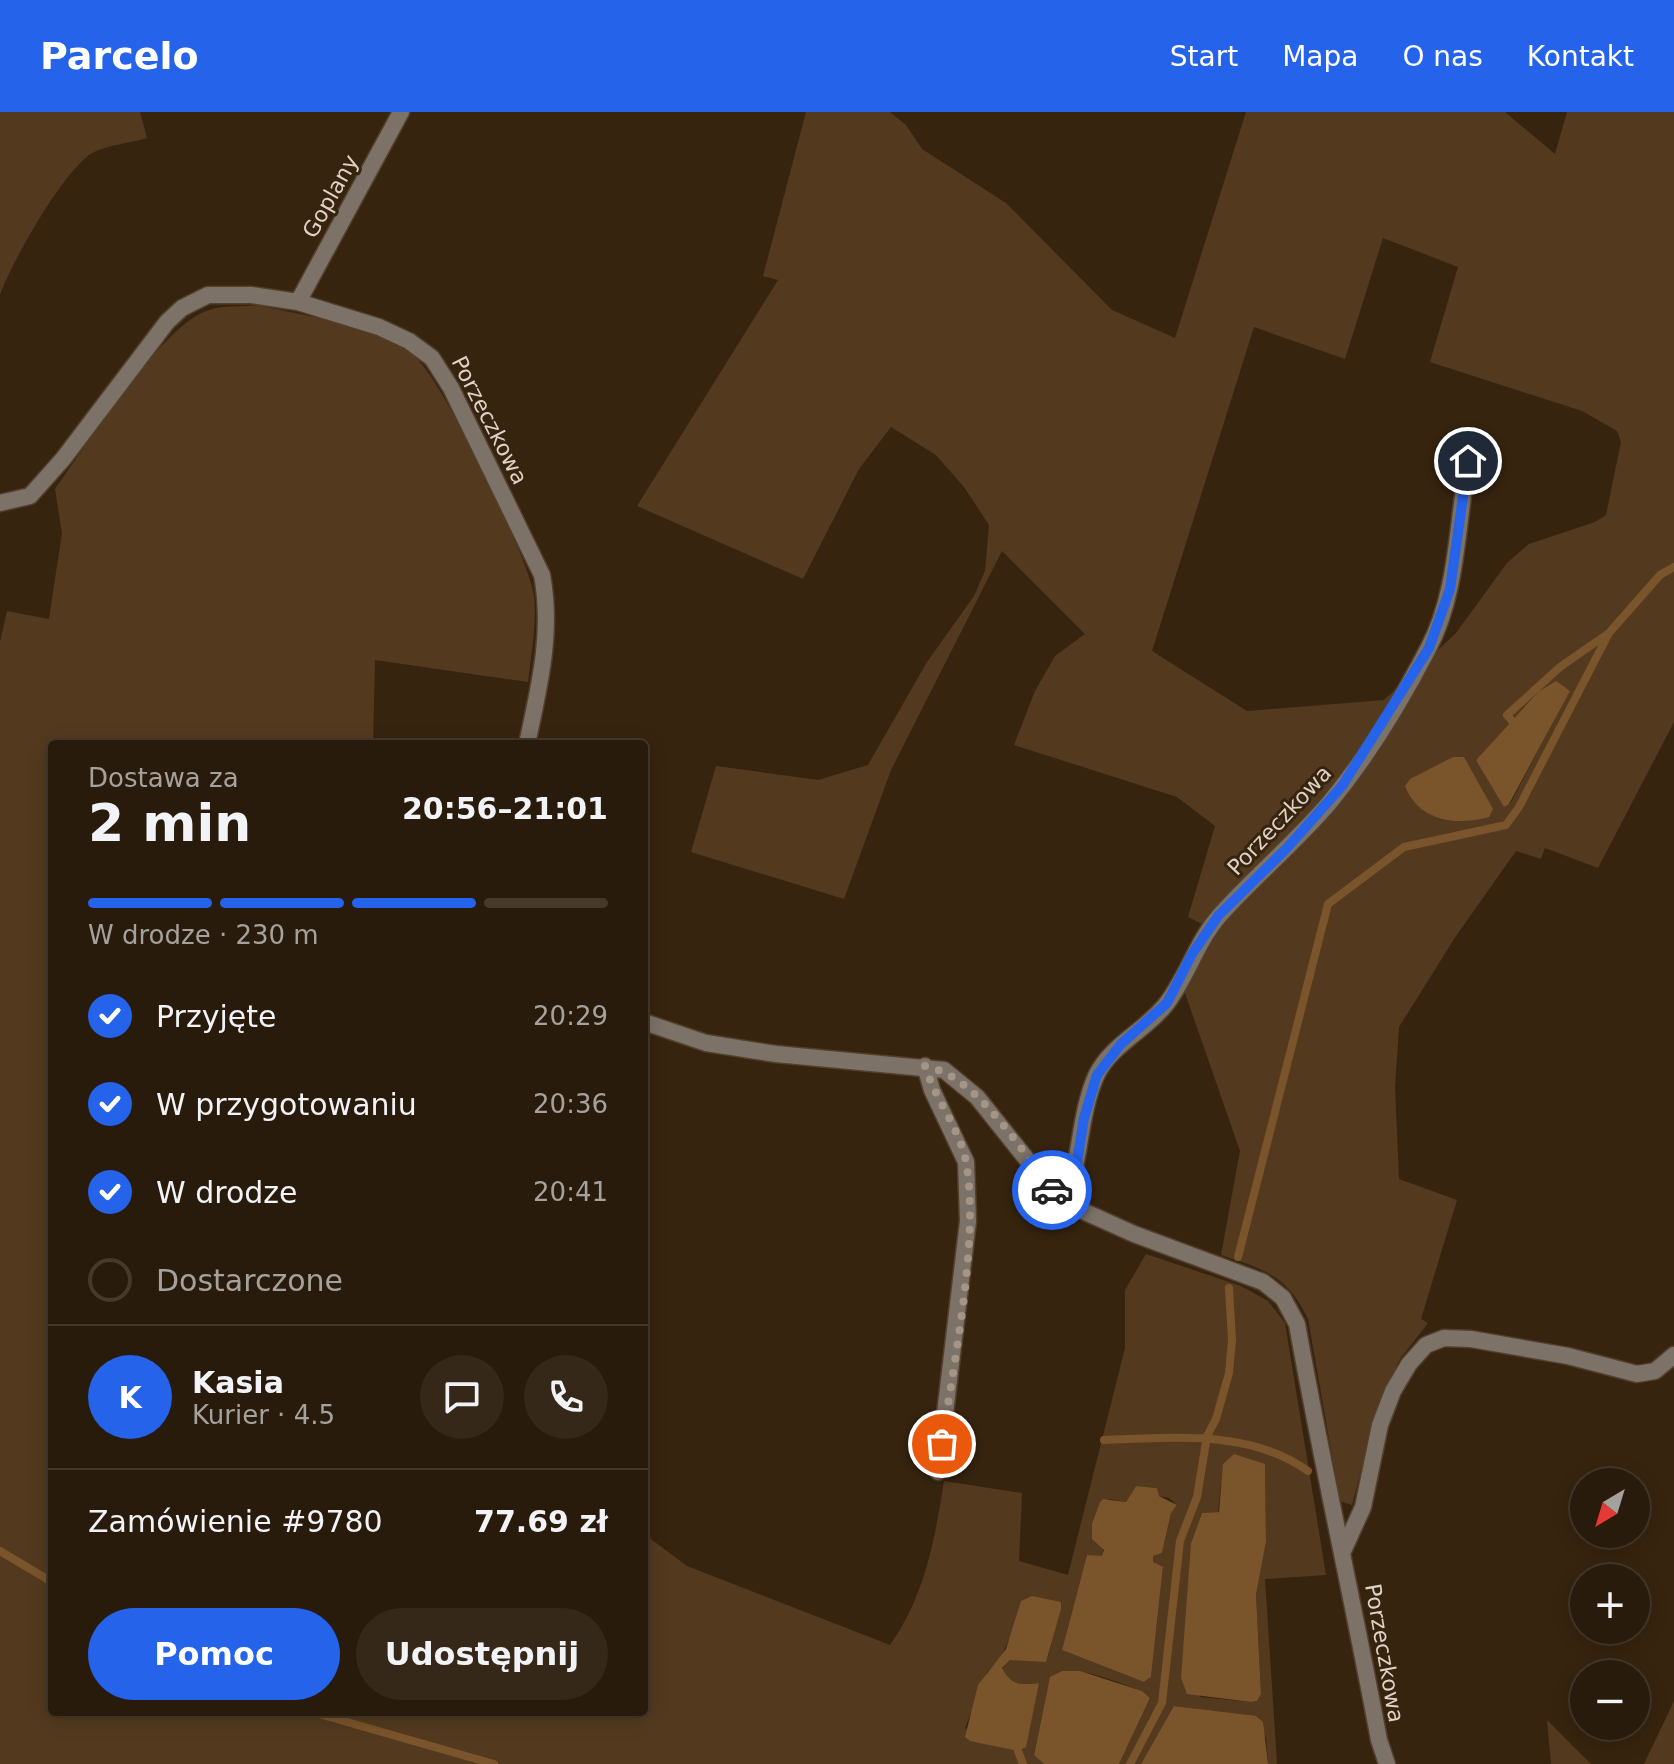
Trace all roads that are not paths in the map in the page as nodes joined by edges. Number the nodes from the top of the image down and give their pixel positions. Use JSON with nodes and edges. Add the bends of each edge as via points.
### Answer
{"nodes":[{"id":1,"x":401,"y":112,"type":"edge"},
{"id":2,"x":298,"y":302,"type":"junction"},
{"id":3,"x":1472,"y":443,"type":"dead end"},
{"id":4,"x":0,"y":503,"type":"edge"},
{"id":5,"x":528,"y":740,"type":"edge"},
{"id":6,"x":648,"y":1023,"type":"edge"},
{"id":7,"x":925,"y":1066,"type":"junction"},
{"id":8,"x":1066,"y":1199,"type":"junction"},
{"id":9,"x":1674,"y":1355,"type":"edge"},
{"id":10,"x":938,"y":1472,"type":"dead end"},
{"id":11,"x":1344,"y":1549,"type":"junction"},
{"id":12,"x":1387,"y":1764,"type":"edge"}],
"edges":[{"from":1,"to":2,"type":"street","name":"Goplany"},
{"from":2,"to":4,"type":"street","name":"Porzeczkowa","via":[[251,295],[208,295],[192,301],[167,322],[30,496]]},
{"from":2,"to":5,"type":"street","name":"Porzeczkowa","via":[[409,341],[432,358],[451,388],[542,575],[548,607],[546,646]]},
{"from":3,"to":8,"type":"street","name":"Porzeczkowa","via":[[1450,589],[1429,648],[1338,792],[1218,916],[1167,1003],[1121,1044],[1097,1075]]},
{"from":6,"to":7,"type":"street","name":"Porzeczkowa","via":[[706,1043],[762,1052]]},
{"from":7,"to":8,"type":"street","name":"Porzeczkowa","via":[[959,1079],[1052,1191]]},
{"from":7,"to":10,"type":"street","via":[[966,1162],[968,1221]]},
{"from":8,"to":11,"type":"street","name":"Porzeczkowa","via":[[1134,1234],[1263,1282],[1283,1298],[1297,1324],[1332,1514]]},
{"from":9,"to":11,"type":"street","via":[[1655,1371],[1637,1374],[1471,1339],[1444,1338],[1426,1345],[1393,1391],[1380,1425],[1363,1507]]},
{"from":11,"to":12,"type":"street","name":"Porzeczkowa"}]}
